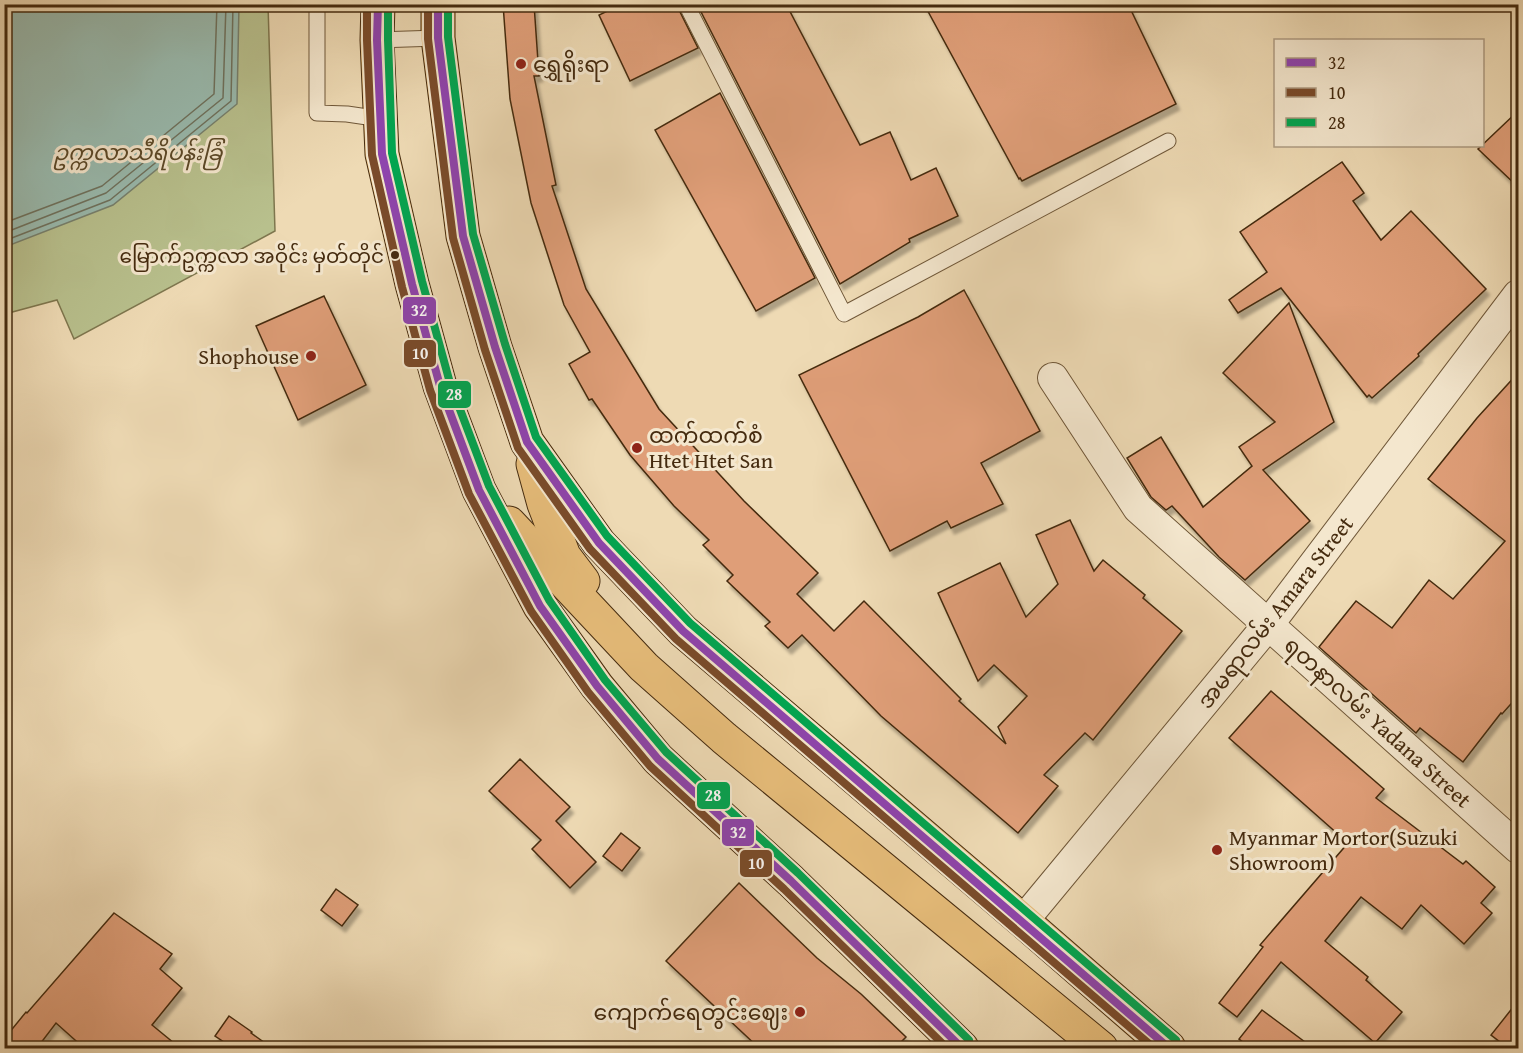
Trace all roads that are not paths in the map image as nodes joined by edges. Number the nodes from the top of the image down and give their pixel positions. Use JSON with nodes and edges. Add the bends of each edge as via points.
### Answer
{"nodes":[{"id":1,"x":317,"y":4,"type":"edge"},
{"id":2,"x":378,"y":4,"type":"edge"},
{"id":3,"x":438,"y":4,"type":"edge"},
{"id":4,"x":686,"y":4,"type":"edge"},
{"id":5,"x":438,"y":38,"type":"junction"},
{"id":6,"x":377,"y":40,"type":"junction"},
{"id":7,"x":381,"y":119,"type":"junction"},
{"id":8,"x":1168,"y":141,"type":"dead end"},
{"id":9,"x":1518,"y":295,"type":"edge"},
{"id":10,"x":1053,"y":378,"type":"dead end"},
{"id":11,"x":526,"y":442,"type":"junction"},
{"id":12,"x":478,"y":490,"type":"junction"},
{"id":13,"x":1268,"y":625,"type":"junction"},
{"id":14,"x":644,"y":667,"type":"junction"},
{"id":15,"x":1518,"y":848,"type":"edge"},
{"id":16,"x":1023,"y":921,"type":"junction"},
{"id":17,"x":962,"y":1048,"type":"edge"},
{"id":18,"x":1101,"y":1048,"type":"edge"},
{"id":19,"x":1168,"y":1048,"type":"edge"}],
"edges":[{"from":1,"to":7,"type":"lane","via":[[317,112]]},
{"from":2,"to":6,"type":"main road"},
{"from":3,"to":5,"type":"main road"},
{"from":4,"to":8,"type":"lane","via":[[844,314]]},
{"from":5,"to":6,"type":"lane"},
{"from":5,"to":11,"type":"main road","via":[[463,236]]},
{"from":6,"to":7,"type":"main road"},
{"from":7,"to":12,"type":"main road","via":[[382,154],[412,284],[440,387]]},
{"from":9,"to":13,"type":"street","name":"အမရာလမ်း Amara Street"},
{"from":10,"to":13,"type":"street","name":"ရတနာလမ်း Yadana Street","via":[[1138,508]]},
{"from":11,"to":14,"type":"main road","via":[[564,556]]},
{"from":11,"to":16,"type":"main road","via":[[599,543],[683,631]]},
{"from":12,"to":14,"type":"main road"},
{"from":12,"to":17,"type":"main road","via":[[540,606],[597,686],[658,759],[791,881]]},
{"from":13,"to":15,"type":"street","name":"ရတနာလမ်း Yadana Street"},
{"from":13,"to":16,"type":"street","name":"အမရာလမ်း Amara Street"},
{"from":14,"to":18,"type":"main road"},
{"from":16,"to":19,"type":"main road"}]}
